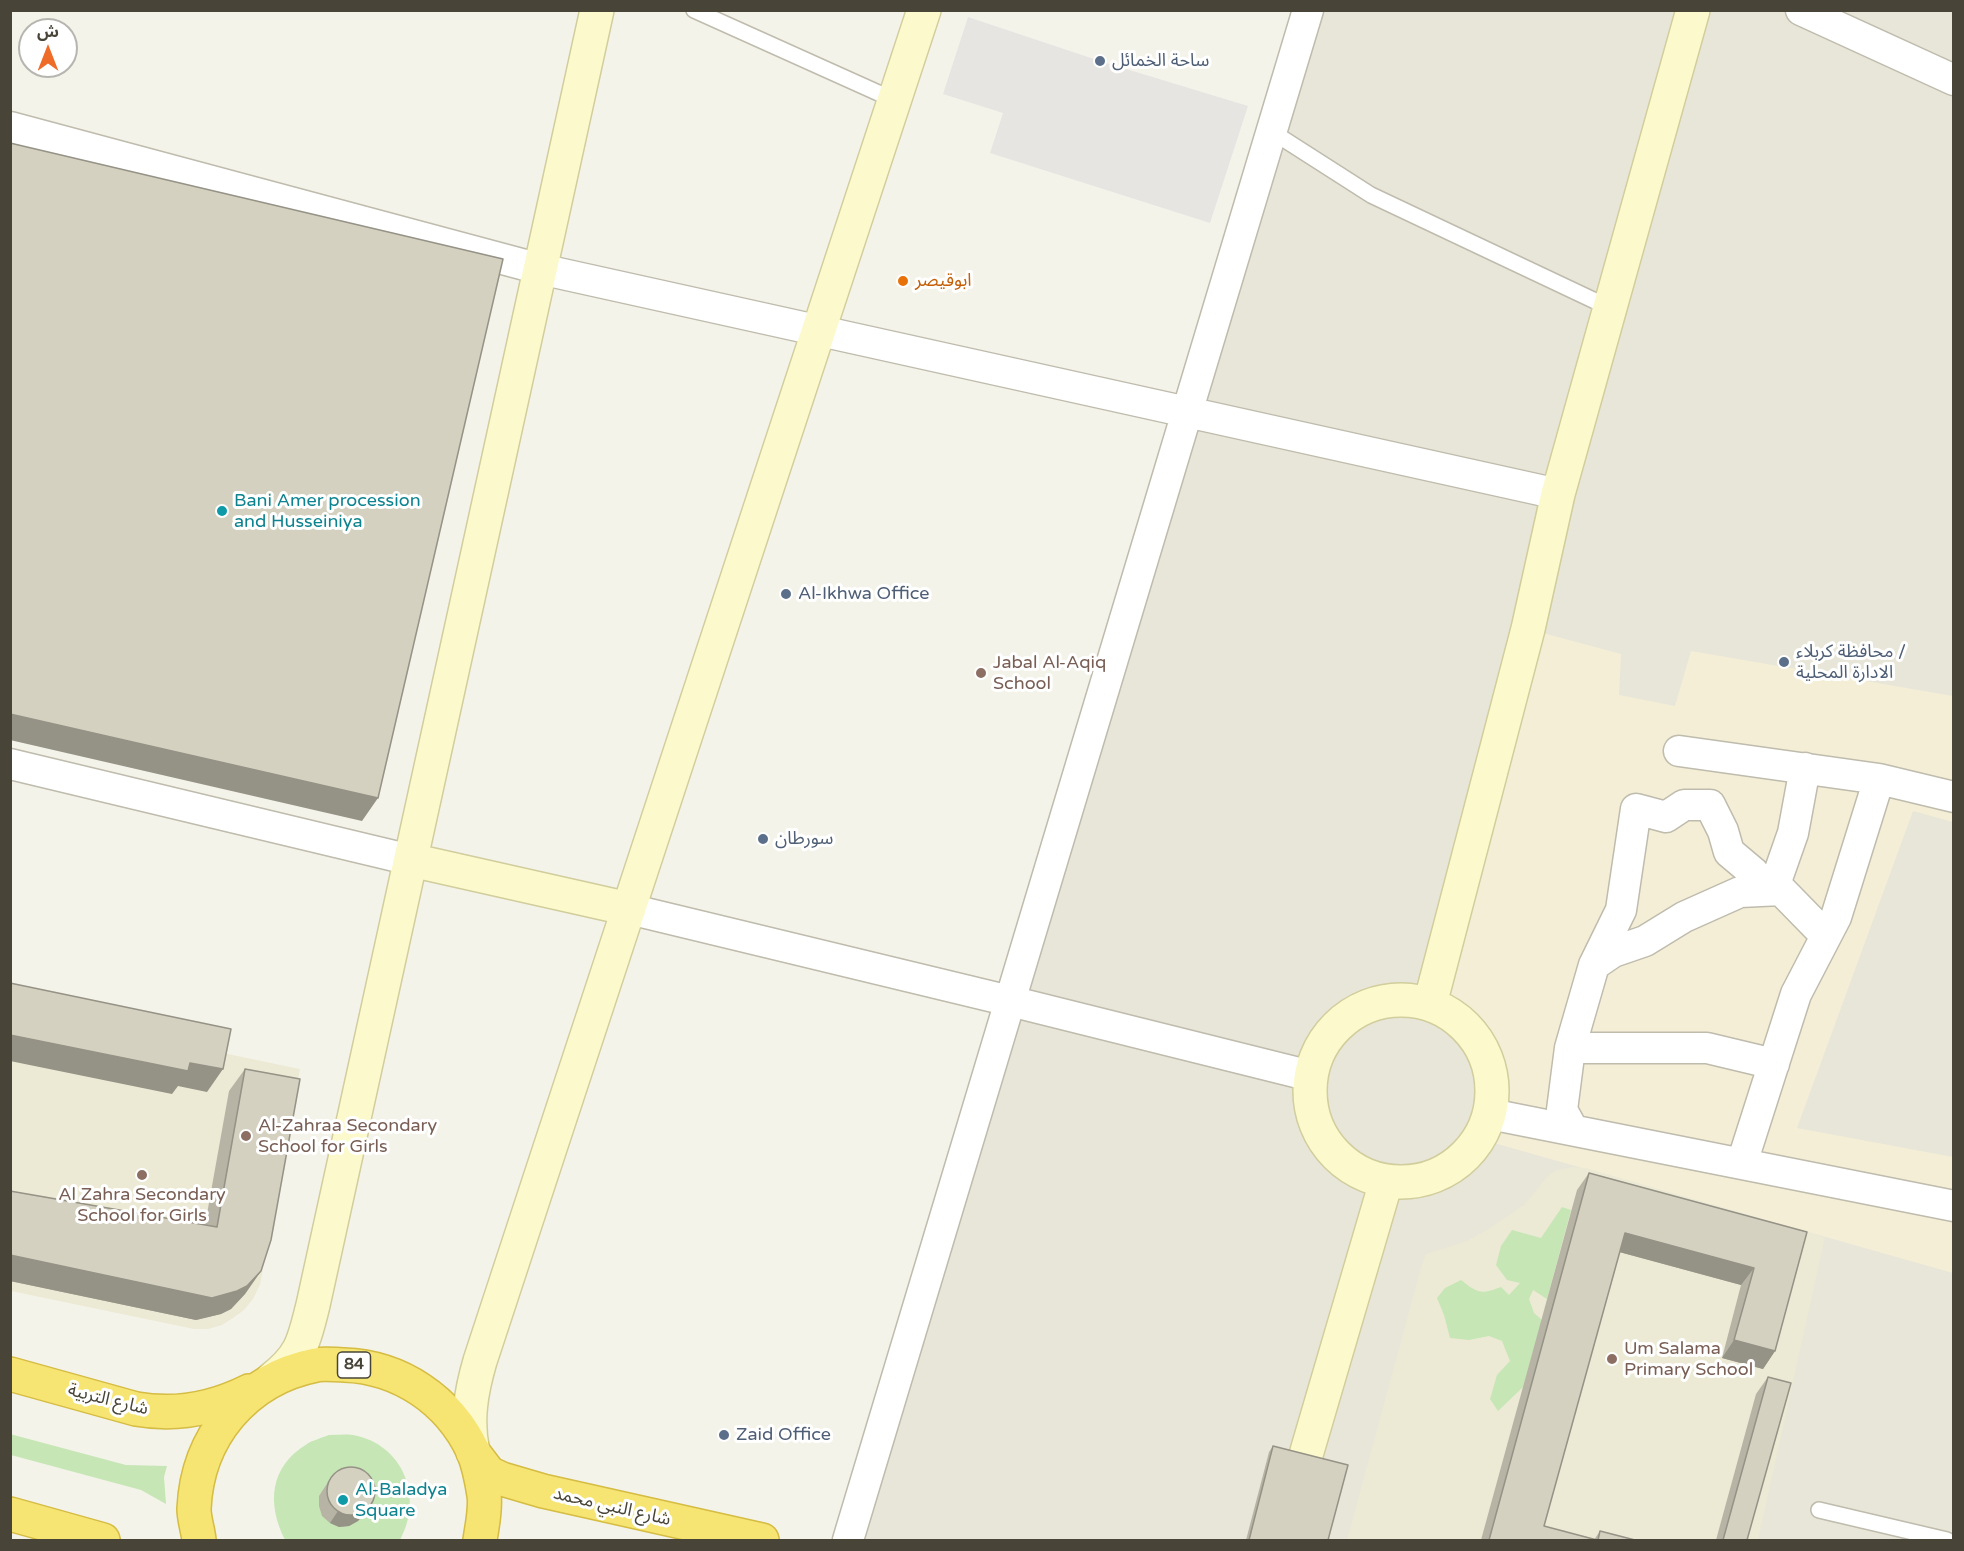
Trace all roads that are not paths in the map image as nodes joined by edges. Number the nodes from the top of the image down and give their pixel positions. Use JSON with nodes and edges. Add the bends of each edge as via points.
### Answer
{"nodes":[{"id":1,"x":597,"y":10,"type":"edge"},
{"id":2,"x":693,"y":10,"type":"edge"},
{"id":3,"x":924,"y":10,"type":"edge"},
{"id":4,"x":1308,"y":10,"type":"edge"},
{"id":5,"x":1693,"y":10,"type":"edge"},
{"id":6,"x":1801,"y":10,"type":"edge"},
{"id":7,"x":1953,"y":80,"type":"edge"},
{"id":8,"x":894,"y":100,"type":"junction"},
{"id":9,"x":10,"y":127,"type":"edge"},
{"id":10,"x":1271,"y":130,"type":"junction"},
{"id":11,"x":540,"y":269,"type":"junction"},
{"id":12,"x":1610,"y":308,"type":"junction"},
{"id":13,"x":818,"y":331,"type":"junction"},
{"id":14,"x":1187,"y":412,"type":"junction"},
{"id":15,"x":1558,"y":495,"type":"junction"},
{"id":16,"x":1679,"y":751,"type":"dead end"},
{"id":17,"x":10,"y":764,"type":"edge"},
{"id":18,"x":1805,"y":768,"type":"junction"},
{"id":19,"x":1879,"y":778,"type":"junction"},
{"id":20,"x":1953,"y":797,"type":"edge"},
{"id":21,"x":411,"y":860,"type":"junction"},
{"id":22,"x":1765,"y":890,"type":"junction"},
{"id":23,"x":629,"y":909,"type":"junction"},
{"id":24,"x":1826,"y":936,"type":"junction"},
{"id":25,"x":1594,"y":965,"type":"junction"},
{"id":26,"x":1010,"y":1000,"type":"junction"},
{"id":27,"x":1430,"y":1004,"type":"junction"},
{"id":28,"x":1570,"y":1048,"type":"junction"},
{"id":29,"x":1774,"y":1064,"type":"junction"},
{"id":30,"x":1311,"y":1076,"type":"junction"},
{"id":31,"x":1490,"y":1114,"type":"junction"},
{"id":32,"x":1573,"y":1130,"type":"junction"},
{"id":33,"x":1742,"y":1163,"type":"junction"},
{"id":34,"x":1386,"y":1182,"type":"junction"},
{"id":35,"x":1953,"y":1206,"type":"edge"},
{"id":36,"x":10,"y":1374,"type":"edge"},
{"id":37,"x":272,"y":1379,"type":"junction"},
{"id":38,"x":473,"y":1452,"type":"junction"},
{"id":39,"x":1819,"y":1510,"type":"dead end"},
{"id":40,"x":23,"y":1525,"type":"edge"},
{"id":41,"x":103,"y":1540,"type":"edge"},
{"id":42,"x":199,"y":1540,"type":"edge"},
{"id":43,"x":480,"y":1540,"type":"edge"},
{"id":44,"x":762,"y":1540,"type":"edge"},
{"id":45,"x":848,"y":1540,"type":"edge"},
{"id":46,"x":1281,"y":1540,"type":"edge"},
{"id":47,"x":1947,"y":1540,"type":"edge"}],
"edges":[{"from":1,"to":11,"type":"main road"},
{"from":2,"to":8,"type":"lane"},
{"from":3,"to":8,"type":"main road"},
{"from":4,"to":10,"type":"street"},
{"from":5,"to":12,"type":"main road"},
{"from":6,"to":7,"type":"street"},
{"from":8,"to":13,"type":"main road"},
{"from":9,"to":11,"type":"street"},
{"from":10,"to":12,"type":"lane","via":[[1371,195]]},
{"from":10,"to":14,"type":"street"},
{"from":11,"to":13,"type":"street"},
{"from":11,"to":21,"type":"main road"},
{"from":12,"to":15,"type":"main road"},
{"from":13,"to":14,"type":"street"},
{"from":13,"to":23,"type":"main road"},
{"from":14,"to":15,"type":"street"},
{"from":14,"to":26,"type":"street"},
{"from":15,"to":27,"type":"main road","via":[[1528,628]]},
{"from":16,"to":18,"type":"street"},
{"from":17,"to":21,"type":"street"},
{"from":18,"to":19,"type":"street"},
{"from":18,"to":22,"type":"street","via":[[1793,833]]},
{"from":19,"to":20,"type":"street"},
{"from":19,"to":24,"type":"street","via":[[1836,918]]},
{"from":21,"to":23,"type":"main road"},
{"from":21,"to":37,"type":"main road","via":[[304,1342],[287,1368]]},
{"from":22,"to":24,"type":"street","via":[[1781,890]]},
{"from":22,"to":25,"type":"street","via":[[1740,892],[1645,941],[1613,952]]},
{"from":22,"to":25,"type":"street","via":[[1754,873],[1730,852],[1710,805],[1684,805],[1666,817],[1636,809],[1621,909]]},
{"from":23,"to":26,"type":"street"},
{"from":23,"to":38,"type":"main road","via":[[474,1382],[470,1426]]},
{"from":24,"to":29,"type":"street","via":[[1796,994]]},
{"from":25,"to":28,"type":"street"},
{"from":26,"to":30,"type":"street"},
{"from":26,"to":45,"type":"street"},
{"from":27,"to":30,"type":"main road","via":[[1398,1000],[1358,1010],[1322,1042]]},
{"from":27,"to":31,"type":"main road","via":[[1455,1017],[1474,1036],[1487,1059],[1493,1087]]},
{"from":28,"to":29,"type":"street","via":[[1707,1048]]},
{"from":28,"to":32,"type":"street","via":[[1562,1110]]},
{"from":29,"to":33,"type":"street"},
{"from":30,"to":34,"type":"main road","via":[[1308,1090],[1312,1116],[1322,1140],[1339,1160],[1361,1174]]},
{"from":31,"to":32,"type":"street"},
{"from":31,"to":34,"type":"main road","via":[[1480,1139],[1462,1160],[1440,1174],[1414,1182]]},
{"from":32,"to":33,"type":"street"},
{"from":33,"to":35,"type":"street"},
{"from":34,"to":46,"type":"main road"},
{"from":36,"to":37,"type":"highway","name":"شارع التربية","number":"84","via":[[136,1409],[169,1412],[215,1405]]},
{"from":37,"to":38,"type":"highway","number":"84","via":[[318,1365],[365,1366],[411,1382],[448,1412]]},
{"from":37,"to":42,"type":"highway","number":"84","via":[[240,1403],[214,1434],[199,1472],[194,1511]]},
{"from":38,"to":43,"type":"highway","number":"84","via":[[484,1497]]},
{"from":38,"to":44,"type":"highway","name":"شارع النبي محمد","via":[[489,1473],[502,1479]]},
{"from":39,"to":47,"type":"lane"},
{"from":40,"to":41,"type":"highway"}]}
